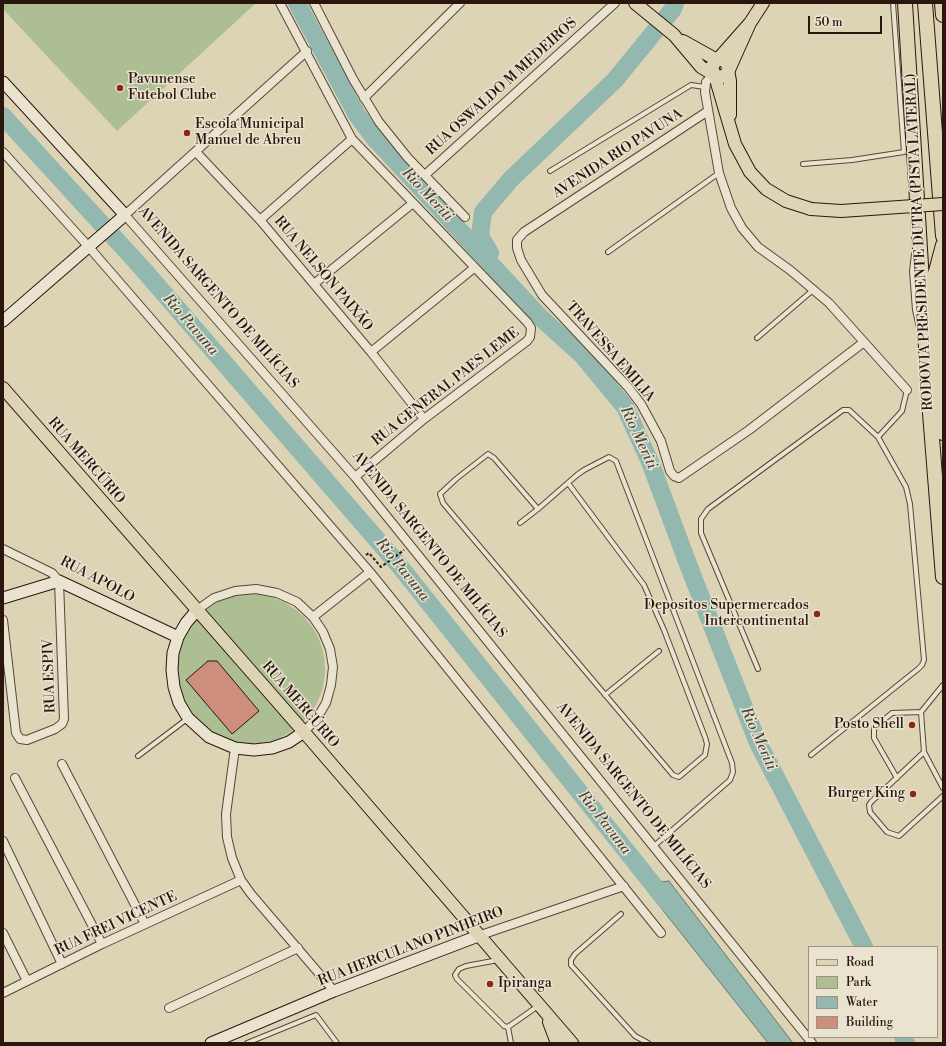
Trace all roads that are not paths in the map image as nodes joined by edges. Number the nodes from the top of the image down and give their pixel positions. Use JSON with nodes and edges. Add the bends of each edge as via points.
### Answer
{"nodes":[{"id":1,"x":280,"y":3,"type":"edge"},
{"id":2,"x":314,"y":3,"type":"edge"},
{"id":3,"x":460,"y":3,"type":"edge"},
{"id":4,"x":615,"y":3,"type":"edge"},
{"id":5,"x":634,"y":3,"type":"edge"},
{"id":6,"x":763,"y":3,"type":"edge"},
{"id":7,"x":893,"y":3,"type":"edge"},
{"id":8,"x":905,"y":3,"type":"edge"},
{"id":9,"x":925,"y":3,"type":"edge"},
{"id":10,"x":942,"y":3,"type":"edge"},
{"id":11,"x":943,"y":15,"type":"edge"},
{"id":12,"x":750,"y":23,"type":"junction"},
{"id":13,"x":671,"y":32,"type":"junction"},
{"id":14,"x":307,"y":51,"type":"junction"},
{"id":15,"x":718,"y":60,"type":"junction"},
{"id":16,"x":729,"y":69,"type":"junction"},
{"id":17,"x":714,"y":74,"type":"junction"},
{"id":18,"x":3,"y":82,"type":"edge"},
{"id":19,"x":705,"y":87,"type":"junction"},
{"id":20,"x":364,"y":98,"type":"junction"},
{"id":21,"x":708,"y":111,"type":"junction"},
{"id":22,"x":730,"y":124,"type":"junction"},
{"id":23,"x":352,"y":139,"type":"junction"},
{"id":24,"x":3,"y":152,"type":"edge"},
{"id":25,"x":196,"y":152,"type":"junction"},
{"id":26,"x":803,"y":164,"type":"dead end"},
{"id":27,"x":550,"y":171,"type":"dead end"},
{"id":28,"x":719,"y":173,"type":"junction"},
{"id":29,"x":425,"y":175,"type":"junction"},
{"id":30,"x":413,"y":203,"type":"junction"},
{"id":31,"x":943,"y":204,"type":"edge"},
{"id":32,"x":121,"y":217,"type":"junction"},
{"id":33,"x":465,"y":217,"type":"dead end"},
{"id":34,"x":542,"y":219,"type":"joint"},
{"id":35,"x":260,"y":220,"type":"junction"},
{"id":36,"x":943,"y":236,"type":"edge"},
{"id":37,"x":90,"y":244,"type":"junction"},
{"id":38,"x":943,"y":245,"type":"edge"},
{"id":39,"x":608,"y":252,"type":"dead end"},
{"id":40,"x":474,"y":268,"type":"junction"},
{"id":41,"x":314,"y":284,"type":"junction"},
{"id":42,"x":813,"y":290,"type":"junction"},
{"id":43,"x":3,"y":320,"type":"edge"},
{"id":44,"x":757,"y":338,"type":"dead end"},
{"id":45,"x":864,"y":342,"type":"junction"},
{"id":46,"x":371,"y":352,"type":"junction"},
{"id":47,"x":3,"y":388,"type":"edge"},
{"id":48,"x":907,"y":390,"type":"joint"},
{"id":49,"x":424,"y":419,"type":"junction"},
{"id":50,"x":943,"y":432,"type":"edge"},
{"id":51,"x":878,"y":437,"type":"junction"},
{"id":52,"x":355,"y":477,"type":"junction"},
{"id":53,"x":568,"y":483,"type":"junction"},
{"id":54,"x":538,"y":509,"type":"junction"},
{"id":55,"x":520,"y":524,"type":"dead end"},
{"id":56,"x":3,"y":549,"type":"edge"},
{"id":57,"x":370,"y":572,"type":"junction"},
{"id":58,"x":943,"y":577,"type":"edge"},
{"id":59,"x":59,"y":581,"type":"junction"},
{"id":60,"x":3,"y":598,"type":"edge"},
{"id":61,"x":197,"y":610,"type":"junction"},
{"id":62,"x":313,"y":617,"type":"junction"},
{"id":63,"x":3,"y":620,"type":"edge"},
{"id":64,"x":178,"y":637,"type":"junction"},
{"id":65,"x":659,"y":651,"type":"dead end"},
{"id":66,"x":758,"y":669,"type":"dead end"},
{"id":67,"x":943,"y":685,"type":"edge"},
{"id":68,"x":605,"y":695,"type":"junction"},
{"id":69,"x":922,"y":712,"type":"junction"},
{"id":70,"x":188,"y":718,"type":"junction"},
{"id":71,"x":304,"y":732,"type":"junction"},
{"id":72,"x":235,"y":748,"type":"junction"},
{"id":73,"x":924,"y":752,"type":"junction"},
{"id":74,"x":811,"y":755,"type":"dead end"},
{"id":75,"x":138,"y":756,"type":"dead end"},
{"id":76,"x":62,"y":764,"type":"dead end"},
{"id":77,"x":15,"y":778,"type":"dead end"},
{"id":78,"x":897,"y":778,"type":"junction"},
{"id":79,"x":943,"y":788,"type":"edge"},
{"id":80,"x":943,"y":796,"type":"edge"},
{"id":81,"x":3,"y":841,"type":"edge"},
{"id":82,"x":654,"y":846,"type":"junction"},
{"id":83,"x":241,"y":880,"type":"junction"},
{"id":84,"x":624,"y":886,"type":"junction"},
{"id":85,"x":621,"y":914,"type":"dead end"},
{"id":86,"x":145,"y":924,"type":"junction"},
{"id":87,"x":3,"y":933,"type":"edge"},
{"id":88,"x":661,"y":933,"type":"dead end"},
{"id":89,"x":478,"y":936,"type":"junction"},
{"id":90,"x":102,"y":944,"type":"junction"},
{"id":91,"x":298,"y":948,"type":"junction"},
{"id":92,"x":498,"y":960,"type":"junction"},
{"id":93,"x":62,"y":964,"type":"junction"},
{"id":94,"x":27,"y":981,"type":"junction"},
{"id":95,"x":334,"y":991,"type":"junction"},
{"id":96,"x":3,"y":993,"type":"edge"},
{"id":97,"x":169,"y":1008,"type":"dead end"},
{"id":98,"x":542,"y":1008,"type":"junction"},
{"id":99,"x":508,"y":1027,"type":"junction"},
{"id":100,"x":211,"y":1043,"type":"edge"},
{"id":101,"x":247,"y":1043,"type":"edge"},
{"id":102,"x":337,"y":1043,"type":"edge"},
{"id":103,"x":511,"y":1043,"type":"edge"},
{"id":104,"x":557,"y":1043,"type":"edge"},
{"id":105,"x":572,"y":1043,"type":"edge"},
{"id":106,"x":648,"y":1043,"type":"edge"},
{"id":107,"x":812,"y":1043,"type":"edge"}],
"edges":[{"from":1,"to":14,"type":"street"},
{"from":2,"to":20,"type":"street"},
{"from":3,"to":20,"type":"street"},
{"from":4,"to":29,"type":"street","name":"RUA OSWALDO M MEDEIROS"},
{"from":5,"to":13,"type":"main road"},
{"from":6,"to":12,"type":"main road"},
{"from":7,"to":26,"type":"lane","via":[[904,152]]},
{"from":8,"to":58,"type":"highway","name":"RODOVIA PRESIDENTE DUTRA (PISTA LATERAL)"},
{"from":9,"to":36,"type":"highway"},
{"from":10,"to":11,"type":"highway"},
{"from":12,"to":15,"type":"main road"},
{"from":12,"to":16,"type":"main road"},
{"from":13,"to":15,"type":"main road"},
{"from":13,"to":17,"type":"main road","via":[[701,67]]},
{"from":14,"to":23,"type":"street"},
{"from":14,"to":25,"type":"street"},
{"from":15,"to":16,"type":"main road","via":[[726,62]]},
{"from":15,"to":17,"type":"main road","via":[[712,66]]},
{"from":16,"to":17,"type":"main road","via":[[722,77]]},
{"from":16,"to":22,"type":"main road"},
{"from":17,"to":19,"type":"street","via":[[706,82]]},
{"from":17,"to":22,"type":"main road"},
{"from":18,"to":32,"type":"street","name":"AVENIDA SARGENTO DE MILÍCIAS"},
{"from":19,"to":21,"type":"street"},
{"from":19,"to":27,"type":"lane","via":[[691,85]]},
{"from":20,"to":29,"type":"street","via":[[394,143]]},
{"from":21,"to":28,"type":"street"},
{"from":21,"to":34,"type":"street","name":"AVENIDA RIO PAVUNA"},
{"from":22,"to":31,"type":"main road","bridge":true,"via":[[738,153],[755,178],[779,198],[792,204],[811,209],[841,211]]},
{"from":23,"to":30,"type":"street"},
{"from":23,"to":35,"type":"street"},
{"from":24,"to":37,"type":"street"},
{"from":25,"to":32,"type":"street"},
{"from":25,"to":35,"type":"street","name":"RUA NELSON PAIXÃO"},
{"from":28,"to":39,"type":"lane"},
{"from":28,"to":42,"type":"street","via":[[731,208],[742,228],[758,247]]},
{"from":29,"to":33,"type":"street"},
{"from":30,"to":40,"type":"street"},
{"from":30,"to":41,"type":"street"},
{"from":32,"to":37,"type":"street"},
{"from":32,"to":52,"type":"street","name":"AVENIDA SARGENTO DE MILÍCIAS"},
{"from":34,"to":45,"type":"street","name":"TRAVESSA EMILIA","via":[[517,240],[521,260],[542,295],[641,404],[661,441],[674,476],[684,477]]},
{"from":35,"to":41,"type":"street","name":"RUA NELSON PAIXÃO"},
{"from":37,"to":43,"type":"street"},
{"from":37,"to":57,"type":"street"},
{"from":38,"to":50,"type":"highway","via":[[935,275]]},
{"from":40,"to":46,"type":"street"},
{"from":40,"to":49,"type":"street","name":"RUA GENERAL PAES LEME","via":[[528,323],[531,332],[527,342]]},
{"from":41,"to":46,"type":"street","name":"RUA NELSON PAIXÃO"},
{"from":42,"to":44,"type":"lane"},
{"from":42,"to":45,"type":"street","via":[[829,303]]},
{"from":45,"to":48,"type":"street"},
{"from":46,"to":49,"type":"street","name":"RUA NELSON PAIXÃO"},
{"from":47,"to":61,"type":"main road","name":"RUA MERCÚRIO"},
{"from":48,"to":51,"type":"lane","via":[[902,411]]},
{"from":49,"to":52,"type":"street","name":"RUA GENERAL PAES LEME"},
{"from":51,"to":66,"type":"lane","via":[[849,410],[843,410],[708,509],[701,519],[701,533]]},
{"from":51,"to":74,"type":"lane","via":[[908,495],[924,660],[918,669]]},
{"from":52,"to":82,"type":"street","name":"AVENIDA SARGENTO DE MILÍCIAS"},
{"from":53,"to":54,"type":"lane"},
{"from":53,"to":68,"type":"lane","via":[[644,585],[664,630],[704,737],[705,755],[679,777],[673,775]]},
{"from":53,"to":82,"type":"lane","via":[[584,470],[609,457],[616,461],[732,763],[730,780]]},
{"from":54,"to":55,"type":"lane"},
{"from":54,"to":68,"type":"lane","via":[[488,454],[440,494],[443,503]]},
{"from":56,"to":59,"type":"street","name":"RUA APOLO","via":[[52,573]]},
{"from":57,"to":62,"type":"street"},
{"from":57,"to":84,"type":"street"},
{"from":59,"to":60,"type":"street"},
{"from":59,"to":63,"type":"street","name":"RUA ESPIV","via":[[64,719],[55,729],[27,740],[20,738],[16,733]]},
{"from":59,"to":64,"type":"street","name":"RUA APOLO"},
{"from":61,"to":62,"type":"street","via":[[214,598],[235,590],[256,589],[277,593],[297,602]]},
{"from":61,"to":64,"type":"street"},
{"from":61,"to":71,"type":"main road","name":"RUA MERCÚRIO"},
{"from":62,"to":71,"type":"street","via":[[330,649],[333,667],[326,703]]},
{"from":64,"to":70,"type":"street","via":[[173,659],[174,687],[179,703]]},
{"from":65,"to":68,"type":"lane"},
{"from":67,"to":69,"type":"lane"},
{"from":69,"to":73,"type":"lane"},
{"from":69,"to":78,"type":"lane","via":[[892,713],[874,728],[874,738]]},
{"from":70,"to":72,"type":"street","via":[[209,737]]},
{"from":70,"to":75,"type":"lane"},
{"from":71,"to":72,"type":"street","via":[[289,742],[272,748]]},
{"from":71,"to":89,"type":"main road","name":"RUA MERCÚRIO"},
{"from":72,"to":83,"type":"street","via":[[229,785],[227,837]]},
{"from":73,"to":78,"type":"lane"},
{"from":73,"to":79,"type":"lane"},
{"from":76,"to":86,"type":"street"},
{"from":77,"to":90,"type":"street"},
{"from":78,"to":80,"type":"lane","via":[[869,805],[870,812],[887,832],[893,835],[899,836]]},
{"from":81,"to":93,"type":"street"},
{"from":82,"to":107,"type":"street","name":"AVENIDA SARGENTO DE MILÍCIAS"},
{"from":83,"to":86,"type":"street","name":"RUA FREI VICENTE"},
{"from":83,"to":91,"type":"street","via":[[266,913]]},
{"from":84,"to":88,"type":"street"},
{"from":84,"to":89,"type":"street","name":"RUA HERCULANO PINHEIRO"},
{"from":85,"to":106,"type":"lane","via":[[574,954],[570,960],[571,965],[636,1036]]},
{"from":86,"to":90,"type":"street","name":"RUA FREI VICENTE"},
{"from":87,"to":94,"type":"street"},
{"from":89,"to":92,"type":"main road","name":"RUA MERCÚRIO"},
{"from":89,"to":95,"type":"street","name":"RUA HERCULANO PINHEIRO"},
{"from":90,"to":93,"type":"street","name":"RUA FREI VICENTE"},
{"from":91,"to":95,"type":"street"},
{"from":91,"to":97,"type":"street"},
{"from":92,"to":98,"type":"main road","name":"RUA MERCÚRIO"},
{"from":92,"to":99,"type":"lane","via":[[466,966],[459,969],[455,975],[501,1023]]},
{"from":93,"to":94,"type":"street","name":"RUA FREI VICENTE"},
{"from":94,"to":96,"type":"street","name":"RUA FREI VICENTE"},
{"from":95,"to":100,"type":"street","name":"RUA HERCULANO PINHEIRO"},
{"from":98,"to":99,"type":"lane"},
{"from":98,"to":104,"type":"main road"},
{"from":98,"to":105,"type":"main road","name":"RUA MERCÚRIO"},
{"from":99,"to":103,"type":"lane"},
{"from":101,"to":102,"type":"lane","via":[[316,1015]]}]}
